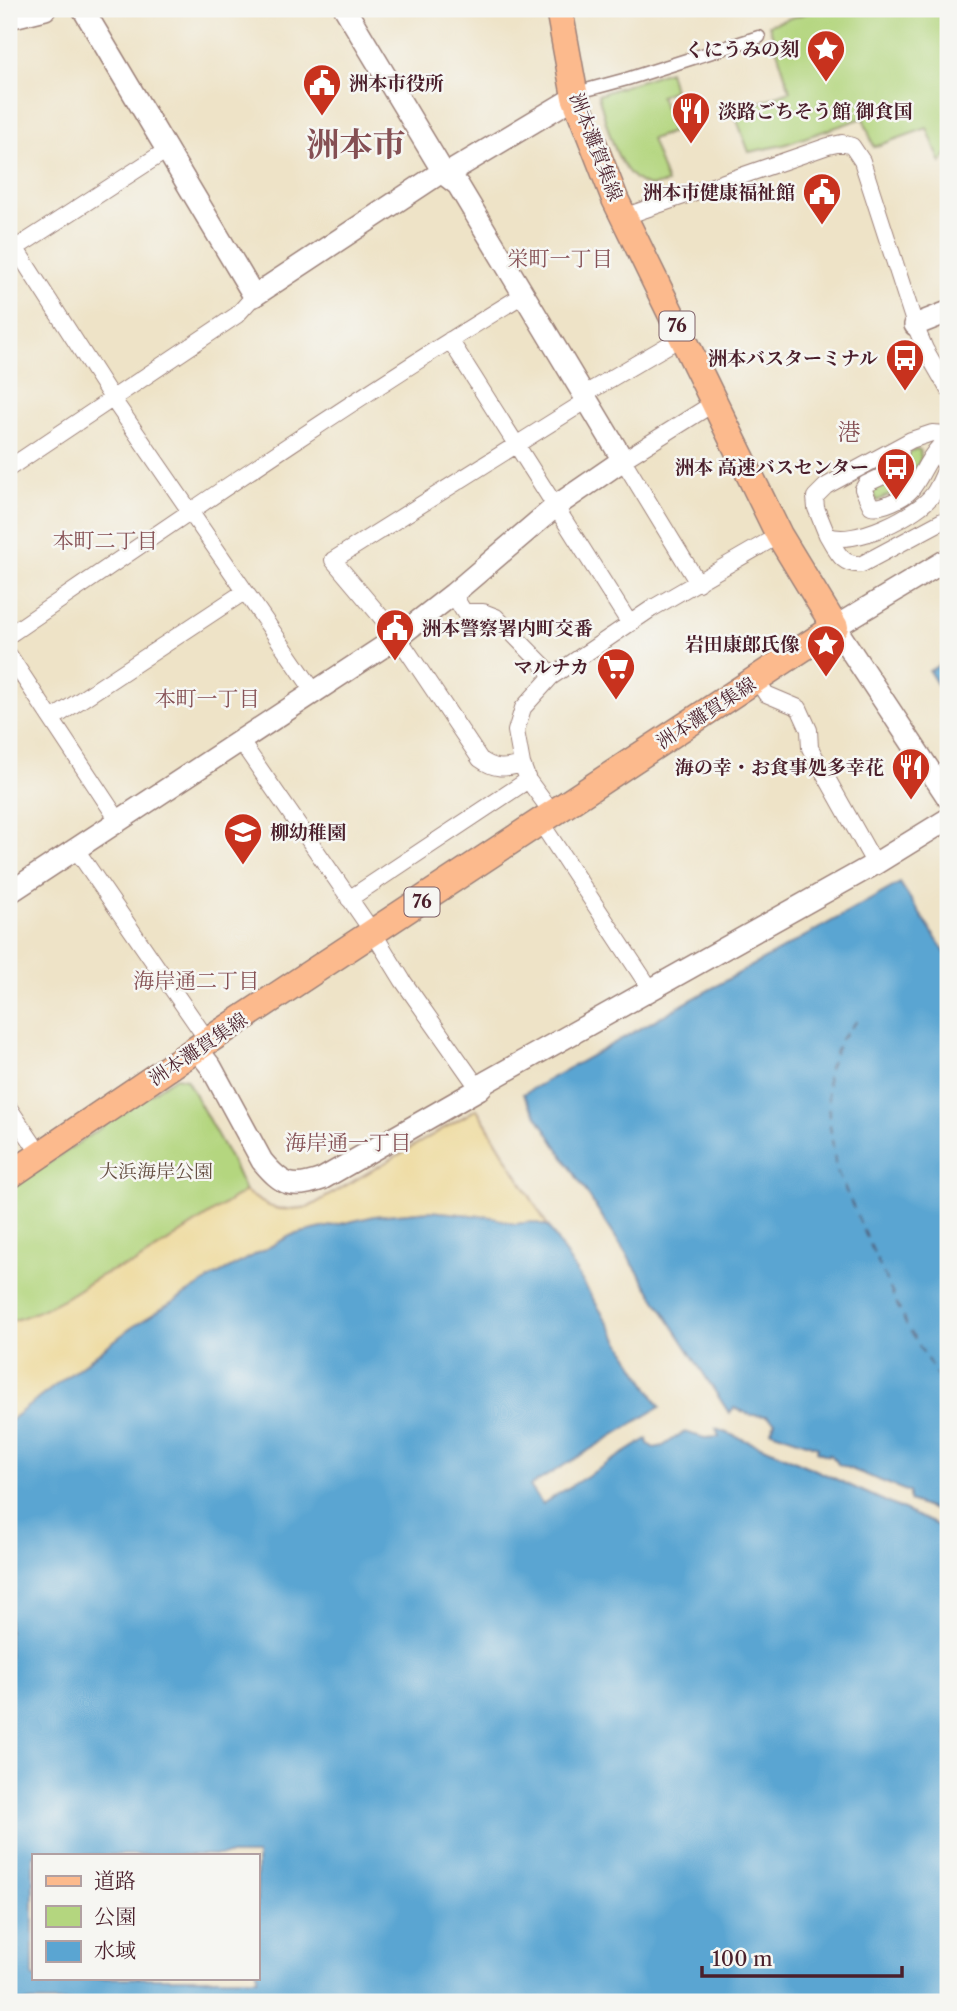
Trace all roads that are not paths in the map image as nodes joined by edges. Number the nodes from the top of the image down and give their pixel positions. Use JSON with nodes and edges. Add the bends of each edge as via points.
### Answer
{"nodes":[{"id":1,"x":45,"y":9,"type":"edge"},
{"id":2,"x":83,"y":9,"type":"edge"},
{"id":3,"x":345,"y":9,"type":"edge"},
{"id":4,"x":559,"y":9,"type":"edge"},
{"id":5,"x":9,"y":18,"type":"edge"},
{"id":6,"x":759,"y":37,"type":"dead end"},
{"id":7,"x":583,"y":93,"type":"junction"},
{"id":8,"x":167,"y":150,"type":"junction"},
{"id":9,"x":444,"y":173,"type":"junction"},
{"id":10,"x":623,"y":217,"type":"junction"},
{"id":11,"x":12,"y":243,"type":"edge"},
{"id":12,"x":523,"y":295,"type":"junction"},
{"id":13,"x":254,"y":296,"type":"junction"},
{"id":14,"x":948,"y":312,"type":"edge"},
{"id":15,"x":915,"y":325,"type":"junction"},
{"id":16,"x":682,"y":337,"type":"junction"},
{"id":17,"x":450,"y":340,"type":"junction"},
{"id":18,"x":948,"y":389,"type":"edge"},
{"id":19,"x":112,"y":398,"type":"junction"},
{"id":20,"x":584,"y":398,"type":"junction"},
{"id":21,"x":714,"y":403,"type":"junction"},
{"id":22,"x":946,"y":443,"type":"edge"},
{"id":23,"x":517,"y":444,"type":"junction"},
{"id":24,"x":901,"y":446,"type":"junction"},
{"id":25,"x":623,"y":460,"type":"junction"},
{"id":26,"x":9,"y":468,"type":"edge"},
{"id":27,"x":556,"y":506,"type":"junction"},
{"id":28,"x":191,"y":511,"type":"junction"},
{"id":29,"x":948,"y":518,"type":"edge"},
{"id":30,"x":779,"y":535,"type":"junction"},
{"id":31,"x":827,"y":535,"type":"junction"},
{"id":32,"x":948,"y":559,"type":"edge"},
{"id":33,"x":698,"y":583,"type":"junction"},
{"id":34,"x":244,"y":592,"type":"junction"},
{"id":35,"x":453,"y":594,"type":"junction"},
{"id":36,"x":630,"y":624,"type":"junction"},
{"id":37,"x":835,"y":627,"type":"junction"},
{"id":38,"x":9,"y":635,"type":"edge"},
{"id":39,"x":398,"y":637,"type":"junction"},
{"id":40,"x":9,"y":655,"type":"edge"},
{"id":41,"x":551,"y":677,"type":"junction"},
{"id":42,"x":757,"y":679,"type":"junction"},
{"id":43,"x":313,"y":690,"type":"junction"},
{"id":44,"x":52,"y":719,"type":"junction"},
{"id":45,"x":239,"y":739,"type":"junction"},
{"id":46,"x":522,"y":764,"type":"junction"},
{"id":47,"x":528,"y":780,"type":"junction"},
{"id":48,"x":948,"y":798,"type":"edge"},
{"id":49,"x":547,"y":819,"type":"junction"},
{"id":50,"x":948,"y":819,"type":"edge"},
{"id":51,"x":118,"y":820,"type":"junction"},
{"id":52,"x":75,"y":848,"type":"junction"},
{"id":53,"x":875,"y":864,"type":"junction"},
{"id":54,"x":9,"y":892,"type":"edge"},
{"id":55,"x":349,"y":900,"type":"junction"},
{"id":56,"x":374,"y":934,"type":"junction"},
{"id":57,"x":651,"y":990,"type":"junction"},
{"id":58,"x":203,"y":1045,"type":"junction"},
{"id":59,"x":479,"y":1089,"type":"junction"},
{"id":60,"x":9,"y":1108,"type":"edge"},
{"id":61,"x":40,"y":1154,"type":"junction"},
{"id":62,"x":9,"y":1175,"type":"edge"}],
"edges":[{"from":1,"to":5,"type":"street"},
{"from":2,"to":8,"type":"street"},
{"from":3,"to":9,"type":"street"},
{"from":4,"to":7,"type":"main road","name":"洲本灘賀集線","number":"76"},
{"from":6,"to":7,"type":"street"},
{"from":7,"to":9,"type":"street"},
{"from":7,"to":10,"type":"main road","name":"洲本灘賀集線","number":"76","via":[[606,180]]},
{"from":8,"to":11,"type":"street"},
{"from":8,"to":13,"type":"street"},
{"from":9,"to":12,"type":"street","via":[[458,185]]},
{"from":9,"to":13,"type":"street"},
{"from":10,"to":15,"type":"street","via":[[828,145],[852,146],[862,161]]},
{"from":10,"to":16,"type":"main road","name":"洲本灘賀集線","number":"76"},
{"from":11,"to":19,"type":"street"},
{"from":12,"to":17,"type":"street"},
{"from":12,"to":20,"type":"street"},
{"from":13,"to":19,"type":"street","via":[[237,315]]},
{"from":14,"to":15,"type":"street"},
{"from":15,"to":18,"type":"street"},
{"from":16,"to":20,"type":"street"},
{"from":16,"to":21,"type":"main road","name":"洲本灘賀集線","number":"76"},
{"from":17,"to":23,"type":"street"},
{"from":17,"to":28,"type":"street"},
{"from":19,"to":26,"type":"street"},
{"from":19,"to":28,"type":"street"},
{"from":20,"to":23,"type":"street"},
{"from":20,"to":25,"type":"street"},
{"from":21,"to":25,"type":"street"},
{"from":21,"to":30,"type":"main road","name":"洲本灘賀集線","number":"76"},
{"from":22,"to":24,"type":"street","via":[[932,433]]},
{"from":22,"to":24,"type":"street","via":[[927,460],[910,492],[879,508],[871,506],[863,489],[898,469]]},
{"from":22,"to":31,"type":"street","via":[[946,469],[920,508],[865,535],[849,539]]},
{"from":23,"to":27,"type":"street"},
{"from":23,"to":39,"type":"street","via":[[333,561]]},
{"from":24,"to":31,"type":"street","via":[[825,486],[815,497]]},
{"from":25,"to":27,"type":"street"},
{"from":25,"to":33,"type":"street"},
{"from":27,"to":35,"type":"street"},
{"from":27,"to":36,"type":"street"},
{"from":28,"to":34,"type":"street"},
{"from":28,"to":38,"type":"street"},
{"from":29,"to":31,"type":"street","via":[[862,564],[842,559]]},
{"from":30,"to":33,"type":"street"},
{"from":30,"to":37,"type":"main road","name":"洲本灘賀集線","number":"76"},
{"from":32,"to":37,"type":"street"},
{"from":33,"to":36,"type":"street"},
{"from":34,"to":43,"type":"street"},
{"from":34,"to":44,"type":"street"},
{"from":35,"to":39,"type":"street"},
{"from":35,"to":41,"type":"street","via":[[464,612],[496,617]]},
{"from":36,"to":41,"type":"street"},
{"from":37,"to":42,"type":"main road","name":"洲本灘賀集線","number":"76"},
{"from":37,"to":48,"type":"street"},
{"from":39,"to":43,"type":"street"},
{"from":39,"to":46,"type":"street","via":[[480,759],[492,768]]},
{"from":40,"to":44,"type":"street"},
{"from":41,"to":46,"type":"street","via":[[518,720]]},
{"from":42,"to":49,"type":"main road","name":"洲本灘賀集線","number":"76"},
{"from":42,"to":53,"type":"street","via":[[766,694],[799,708],[809,730],[810,748]]},
{"from":43,"to":45,"type":"street"},
{"from":44,"to":51,"type":"street"},
{"from":45,"to":51,"type":"street"},
{"from":45,"to":55,"type":"street"},
{"from":46,"to":47,"type":"street"},
{"from":47,"to":49,"type":"street"},
{"from":47,"to":55,"type":"street"},
{"from":49,"to":56,"type":"main road","name":"洲本灘賀集線","number":"76"},
{"from":49,"to":57,"type":"street"},
{"from":50,"to":53,"type":"street"},
{"from":51,"to":52,"type":"street"},
{"from":52,"to":54,"type":"street"},
{"from":52,"to":58,"type":"street"},
{"from":53,"to":57,"type":"street"},
{"from":55,"to":56,"type":"street"},
{"from":56,"to":58,"type":"main road","name":"洲本灘賀集線","number":"76"},
{"from":56,"to":59,"type":"street"},
{"from":57,"to":59,"type":"street"},
{"from":58,"to":59,"type":"street","via":[[262,1161],[288,1184],[303,1186],[321,1179]]},
{"from":58,"to":61,"type":"main road","name":"洲本灘賀集線","number":"76"},
{"from":60,"to":61,"type":"street"},
{"from":61,"to":62,"type":"main road","name":"洲本灘賀集線","number":"76"}]}
